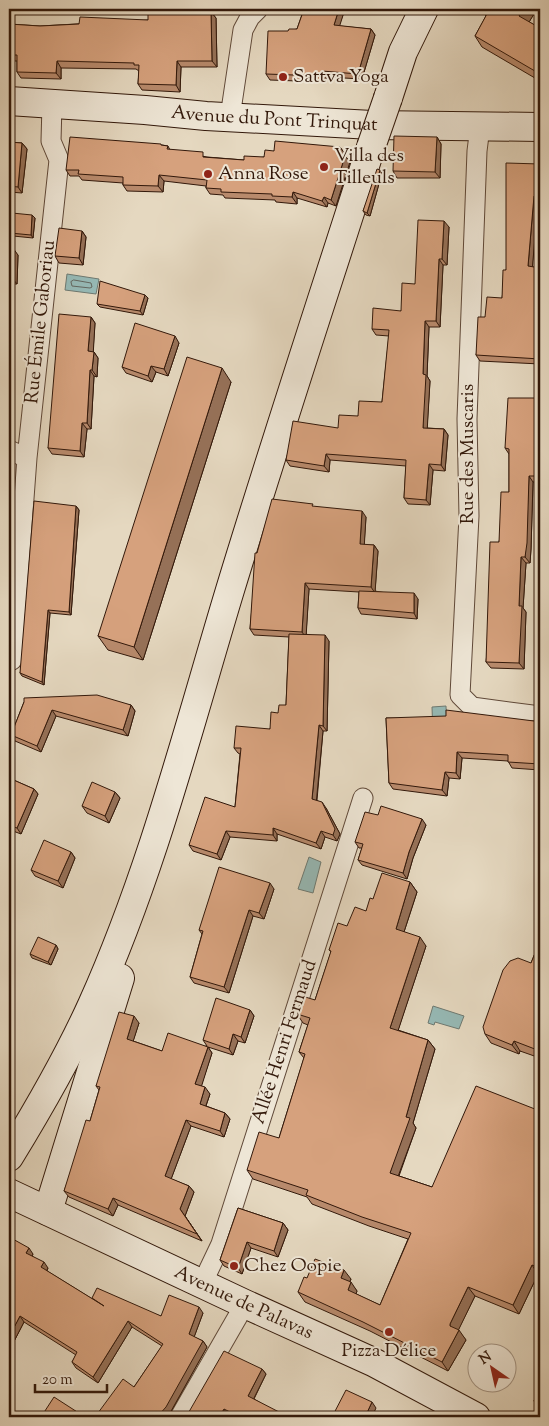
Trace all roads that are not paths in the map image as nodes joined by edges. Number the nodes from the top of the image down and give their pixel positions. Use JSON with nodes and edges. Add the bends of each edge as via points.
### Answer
{"nodes":[{"id":1,"x":258,"y":9,"type":"edge"},
{"id":2,"x":424,"y":9,"type":"edge"},
{"id":3,"x":9,"y":101,"type":"edge"},
{"id":4,"x":52,"y":104,"type":"junction"},
{"id":5,"x":230,"y":117,"type":"junction"},
{"id":6,"x":480,"y":127,"type":"junction"},
{"id":7,"x":540,"y":127,"type":"edge"},
{"id":8,"x":9,"y":450,"type":"edge"},
{"id":9,"x":27,"y":458,"type":"junction"},
{"id":10,"x":9,"y":660,"type":"edge"},
{"id":11,"x":540,"y":716,"type":"edge"},
{"id":12,"x":363,"y":798,"type":"dead end"},
{"id":13,"x":152,"y":851,"type":"junction"},
{"id":14,"x":9,"y":1157,"type":"edge"},
{"id":15,"x":9,"y":1193,"type":"edge"},
{"id":16,"x":48,"y":1211,"type":"junction"},
{"id":17,"x":202,"y":1284,"type":"junction"},
{"id":18,"x":245,"y":1304,"type":"junction"},
{"id":19,"x":180,"y":1417,"type":"edge"},
{"id":20,"x":476,"y":1417,"type":"edge"}],
"edges":[{"from":1,"to":5,"type":"street","via":[[243,30]]},
{"from":2,"to":13,"type":"street","bridge":true,"via":[[404,52],[371,147],[231,587]]},
{"from":3,"to":4,"type":"street","name":"Avenue du Pont Trinquat"},
{"from":4,"to":5,"type":"street","name":"Avenue du Pont Trinquat"},
{"from":4,"to":9,"type":"street","name":"Rue Émile Gaboriau","via":[[50,141],[59,160]]},
{"from":5,"to":6,"type":"street","name":"Avenue du Pont Trinquat"},
{"from":6,"to":7,"type":"street","name":"Avenue du Pont Trinquat"},
{"from":6,"to":11,"type":"street","name":"Rue des Muscaris","via":[[467,418],[469,516],[460,695],[472,707]]},
{"from":8,"to":9,"type":"street"},
{"from":9,"to":10,"type":"street","name":"Rue Émile Gaboriau","via":[[12,660]]},
{"from":12,"to":17,"type":"street","name":"Allée Henri Fermaud","via":[[221,1244]]},
{"from":13,"to":14,"type":"street","via":[[92,1005],[70,1051]]},
{"from":13,"to":16,"type":"street","via":[[143,902]]},
{"from":15,"to":16,"type":"street","name":"Avenue de Palavas"},
{"from":16,"to":17,"type":"street","name":"Avenue de Palavas"},
{"from":17,"to":18,"type":"street","name":"Avenue de Palavas"},
{"from":18,"to":19,"type":"street"},
{"from":18,"to":20,"type":"street","name":"Avenue de Palavas","via":[[373,1362]]}]}
